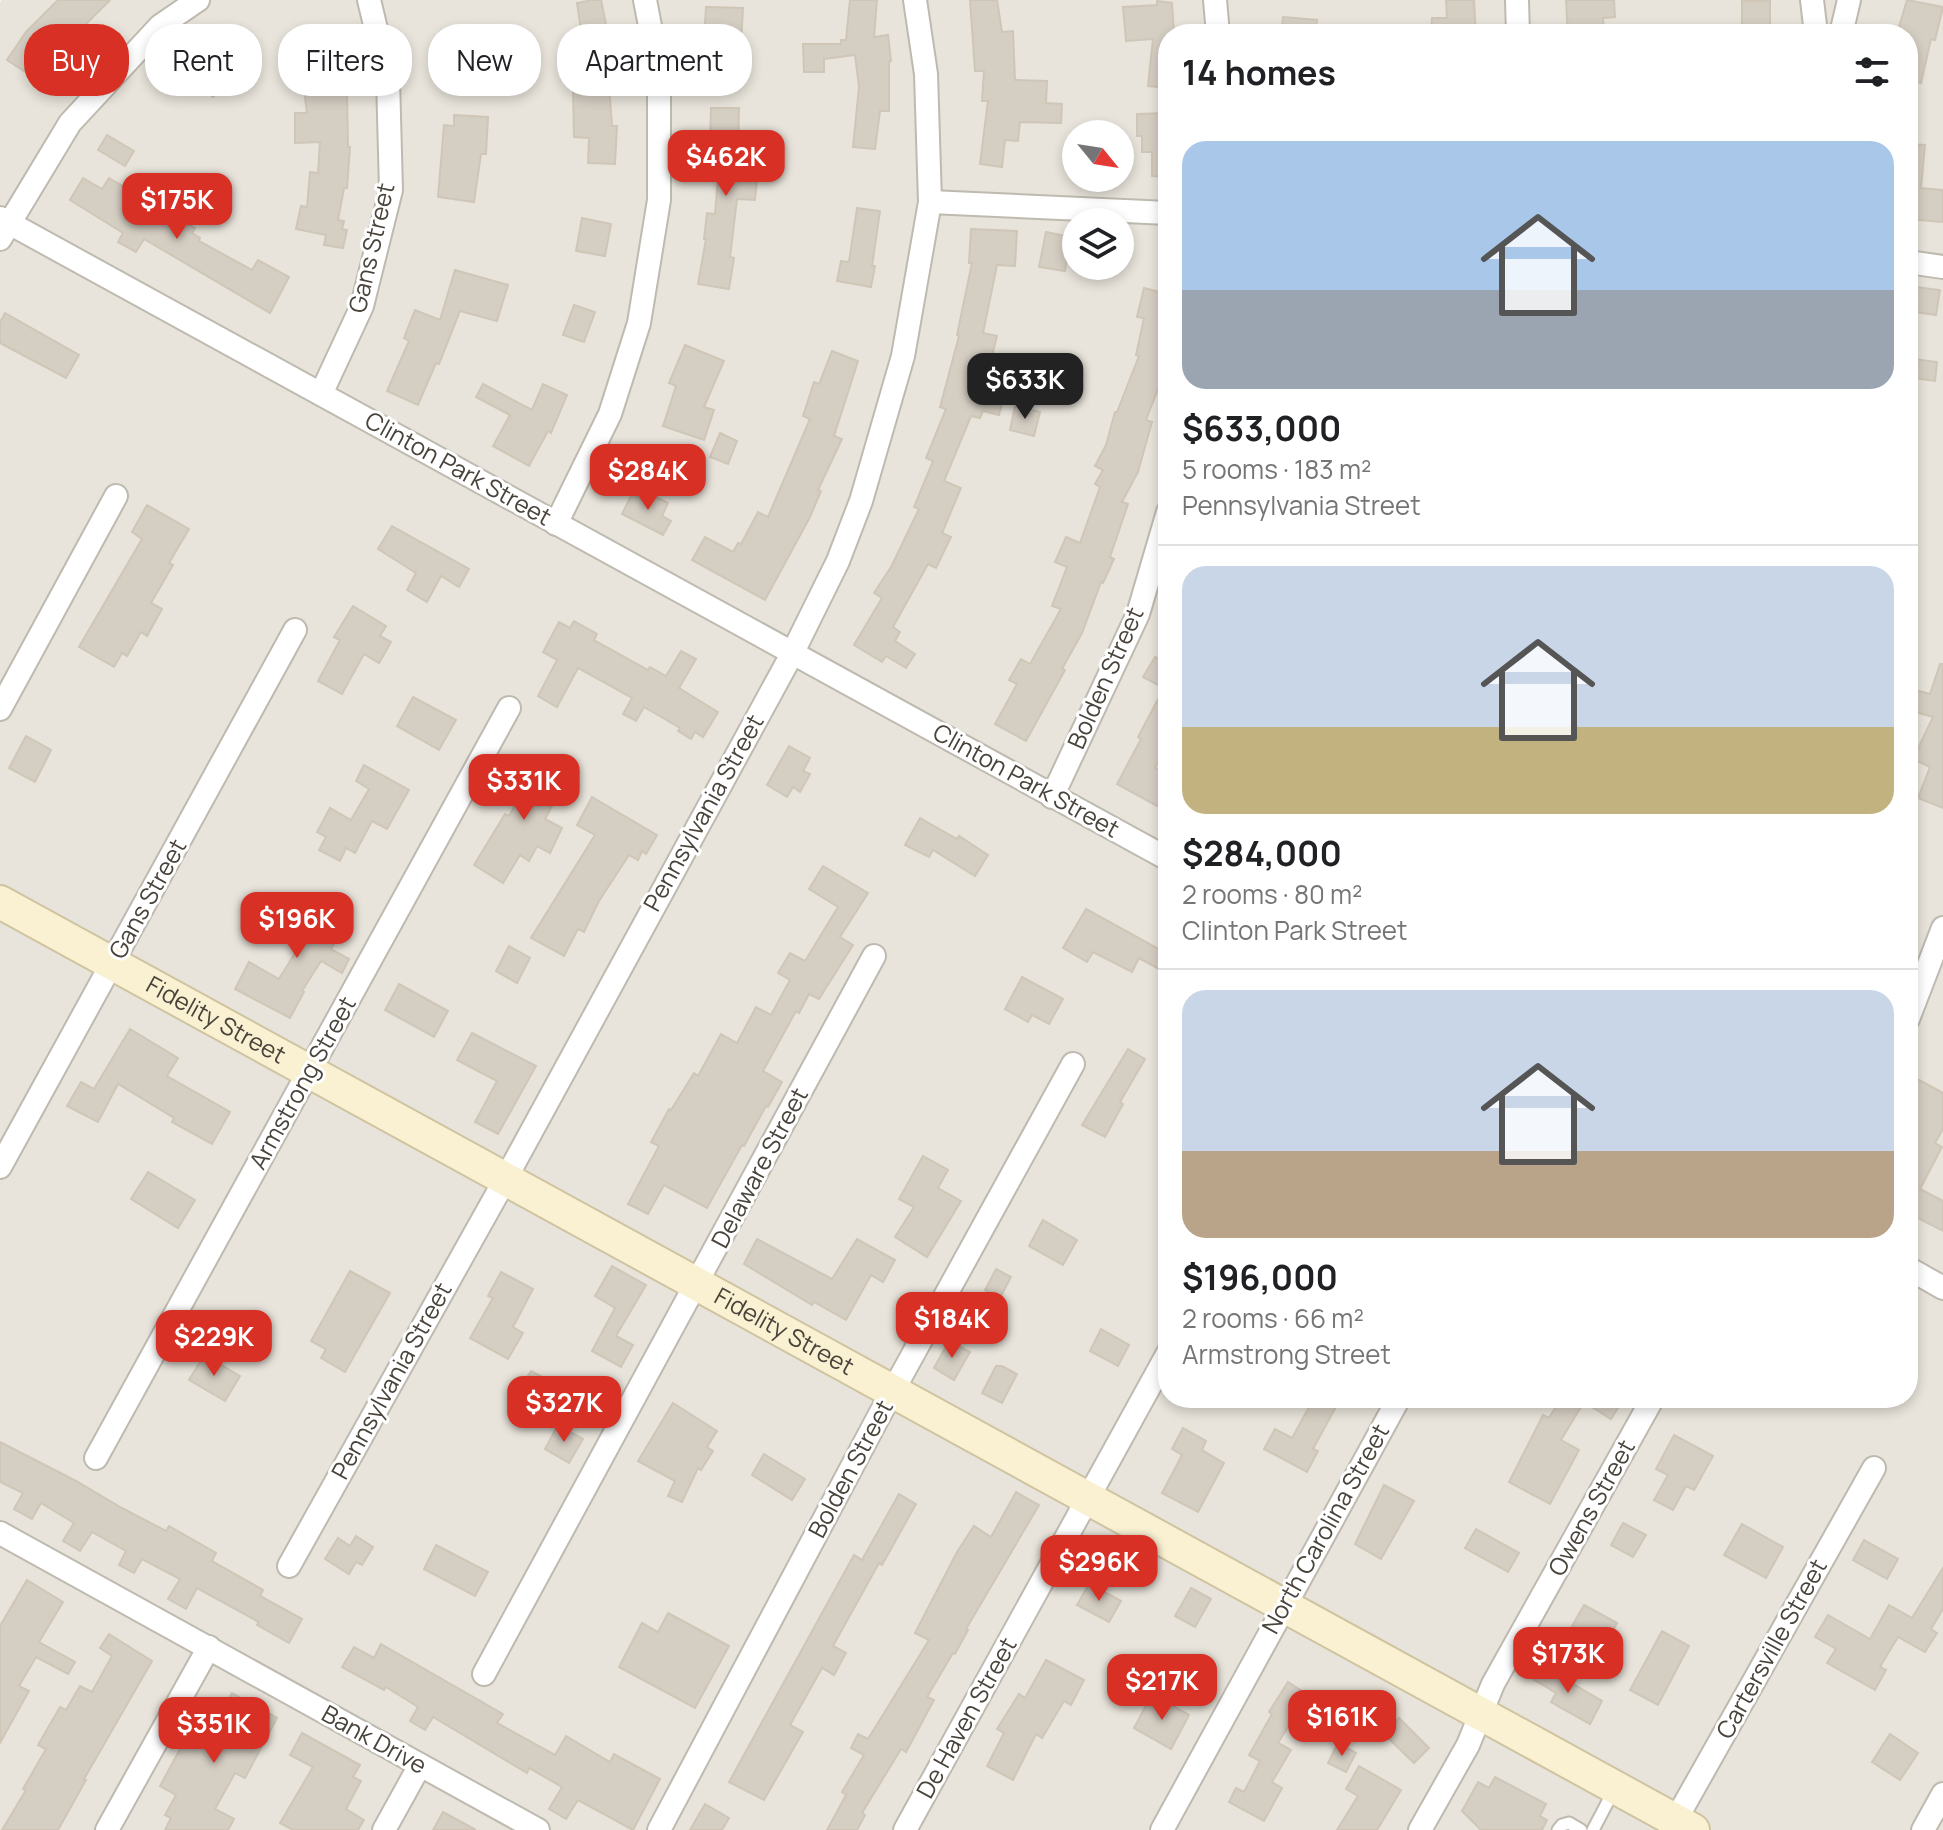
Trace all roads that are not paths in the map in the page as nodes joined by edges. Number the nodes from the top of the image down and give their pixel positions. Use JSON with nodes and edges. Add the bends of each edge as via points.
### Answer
{"nodes":[{"id":1,"x":198,"y":0,"type":"edge"},
{"id":2,"x":369,"y":0,"type":"edge"},
{"id":3,"x":645,"y":0,"type":"edge"},
{"id":4,"x":915,"y":0,"type":"edge"},
{"id":5,"x":1215,"y":0,"type":"edge"},
{"id":6,"x":1517,"y":0,"type":"edge"},
{"id":7,"x":1812,"y":0,"type":"edge"},
{"id":8,"x":1849,"y":0,"type":"edge"},
{"id":9,"x":1217,"y":24,"type":"edge"},
{"id":10,"x":1518,"y":24,"type":"edge"},
{"id":11,"x":1815,"y":24,"type":"edge"},
{"id":12,"x":1843,"y":24,"type":"edge"},
{"id":13,"x":930,"y":202,"type":"junction"},
{"id":14,"x":1158,"y":213,"type":"edge"},
{"id":15,"x":3,"y":226,"type":"edge"},
{"id":16,"x":1918,"y":263,"type":"edge"},
{"id":17,"x":1943,"y":267,"type":"edge"},
{"id":18,"x":321,"y":394,"type":"junction"},
{"id":19,"x":116,"y":496,"type":"dead end"},
{"id":20,"x":556,"y":524,"type":"junction"},
{"id":21,"x":1158,"y":546,"type":"edge"},
{"id":22,"x":295,"y":630,"type":"dead end"},
{"id":23,"x":792,"y":654,"type":"junction"},
{"id":24,"x":509,"y":708,"type":"dead end"},
{"id":25,"x":0,"y":709,"type":"edge"},
{"id":26,"x":1052,"y":797,"type":"junction"},
{"id":27,"x":1158,"y":854,"type":"edge"},
{"id":28,"x":0,"y":902,"type":"edge"},
{"id":29,"x":1943,"y":928,"type":"edge"},
{"id":30,"x":874,"y":956,"type":"dead end"},
{"id":31,"x":112,"y":964,"type":"junction"},
{"id":32,"x":1918,"y":993,"type":"edge"},
{"id":33,"x":1073,"y":1064,"type":"dead end"},
{"id":34,"x":309,"y":1070,"type":"junction"},
{"id":35,"x":0,"y":1167,"type":"edge"},
{"id":36,"x":506,"y":1178,"type":"junction"},
{"id":37,"x":1918,"y":1274,"type":"edge"},
{"id":38,"x":697,"y":1285,"type":"junction"},
{"id":39,"x":1943,"y":1288,"type":"edge"},
{"id":40,"x":1158,"y":1371,"type":"edge"},
{"id":41,"x":893,"y":1392,"type":"junction"},
{"id":42,"x":1393,"y":1408,"type":"edge"},
{"id":43,"x":1647,"y":1408,"type":"edge"},
{"id":44,"x":96,"y":1458,"type":"dead end"},
{"id":45,"x":1874,"y":1468,"type":"dead end"},
{"id":46,"x":1087,"y":1499,"type":"junction"},
{"id":47,"x":0,"y":1534,"type":"edge"},
{"id":48,"x":289,"y":1566,"type":"dead end"},
{"id":49,"x":1285,"y":1604,"type":"junction"},
{"id":50,"x":209,"y":1647,"type":"junction"},
{"id":51,"x":484,"y":1674,"type":"dead end"},
{"id":52,"x":1481,"y":1715,"type":"junction"},
{"id":53,"x":420,"y":1765,"type":"junction"},
{"id":54,"x":1615,"y":1788,"type":"junction"},
{"id":55,"x":1943,"y":1794,"type":"edge"},
{"id":56,"x":1679,"y":1827,"type":"edge"},
{"id":57,"x":107,"y":1830,"type":"edge"},
{"id":58,"x":384,"y":1830,"type":"edge"},
{"id":59,"x":538,"y":1830,"type":"edge"},
{"id":60,"x":659,"y":1830,"type":"edge"},
{"id":61,"x":905,"y":1830,"type":"edge"},
{"id":62,"x":1162,"y":1830,"type":"edge"},
{"id":63,"x":1420,"y":1830,"type":"edge"},
{"id":64,"x":1558,"y":1830,"type":"edge"},
{"id":65,"x":1581,"y":1830,"type":"edge"},
{"id":66,"x":1593,"y":1830,"type":"edge"},
{"id":67,"x":1923,"y":1830,"type":"edge"}],
"edges":[{"from":1,"to":15,"type":"street","via":[[160,26],[70,123]]},
{"from":2,"to":18,"type":"street","name":"Gans Street","via":[[388,79],[391,190],[362,306]]},
{"from":3,"to":20,"type":"street","via":[[659,73],[659,200],[639,323],[610,414]]},
{"from":4,"to":13,"type":"street","name":"Pennsylvania Street","via":[[926,74]]},
{"from":5,"to":9,"type":"street"},
{"from":6,"to":10,"type":"street"},
{"from":7,"to":11,"type":"street"},
{"from":8,"to":12,"type":"street"},
{"from":13,"to":14,"type":"street"},
{"from":13,"to":23,"type":"street","name":"Pennsylvania Street","via":[[903,356],[861,501]]},
{"from":15,"to":18,"type":"street","name":"Clinton Park Street"},
{"from":16,"to":17,"type":"street"},
{"from":18,"to":20,"type":"street","name":"Clinton Park Street"},
{"from":19,"to":25,"type":"street"},
{"from":20,"to":23,"type":"street","name":"Clinton Park Street"},
{"from":21,"to":26,"type":"street","name":"Bolden Street","via":[[1138,614]]},
{"from":22,"to":31,"type":"street","name":"Gans Street"},
{"from":23,"to":26,"type":"street","name":"Clinton Park Street"},
{"from":23,"to":36,"type":"street","name":"Pennsylvania Street"},
{"from":24,"to":34,"type":"street","name":"Armstrong Street"},
{"from":26,"to":27,"type":"street","name":"Clinton Park Street"},
{"from":28,"to":31,"type":"main road","name":"Fidelity Street"},
{"from":29,"to":32,"type":"street"},
{"from":30,"to":38,"type":"street","name":"Delaware Street"},
{"from":31,"to":34,"type":"main road","name":"Fidelity Street"},
{"from":31,"to":35,"type":"street","name":"Gans Street"},
{"from":33,"to":41,"type":"street","name":"Bolden Street"},
{"from":34,"to":36,"type":"main road","name":"Fidelity Street"},
{"from":34,"to":44,"type":"street","name":"Armstrong Street"},
{"from":36,"to":38,"type":"main road","name":"Fidelity Street"},
{"from":36,"to":48,"type":"street","name":"Pennsylvania Street"},
{"from":37,"to":39,"type":"street"},
{"from":38,"to":41,"type":"main road","name":"Fidelity Street"},
{"from":38,"to":51,"type":"street","name":"Delaware Street"},
{"from":40,"to":46,"type":"street","name":"De Haven Street"},
{"from":41,"to":46,"type":"main road","name":"Fidelity Street"},
{"from":41,"to":60,"type":"street","name":"Bolden Street"},
{"from":42,"to":49,"type":"street","name":"North Carolina Street"},
{"from":43,"to":52,"type":"street","name":"Owens Street","via":[[1493,1684]]},
{"from":45,"to":56,"type":"street","name":"Cartersville Street"},
{"from":46,"to":49,"type":"main road","name":"Fidelity Street"},
{"from":46,"to":61,"type":"street","name":"De Haven Street"},
{"from":47,"to":50,"type":"street","name":"Bank Drive"},
{"from":49,"to":52,"type":"main road","name":"Fidelity Street"},
{"from":49,"to":62,"type":"street","name":"North Carolina Street"},
{"from":50,"to":53,"type":"street","name":"Bank Drive"},
{"from":50,"to":57,"type":"street"},
{"from":52,"to":54,"type":"main road","name":"Fidelity Street"},
{"from":52,"to":63,"type":"street","name":"Owens Street"},
{"from":53,"to":58,"type":"street"},
{"from":53,"to":59,"type":"street","name":"Bank Drive"},
{"from":54,"to":56,"type":"main road","name":"Fidelity Street"},
{"from":54,"to":66,"type":"lane"},
{"from":55,"to":67,"type":"street"},
{"from":64,"to":65,"type":"lane","via":[[1569,1823]]}]}
